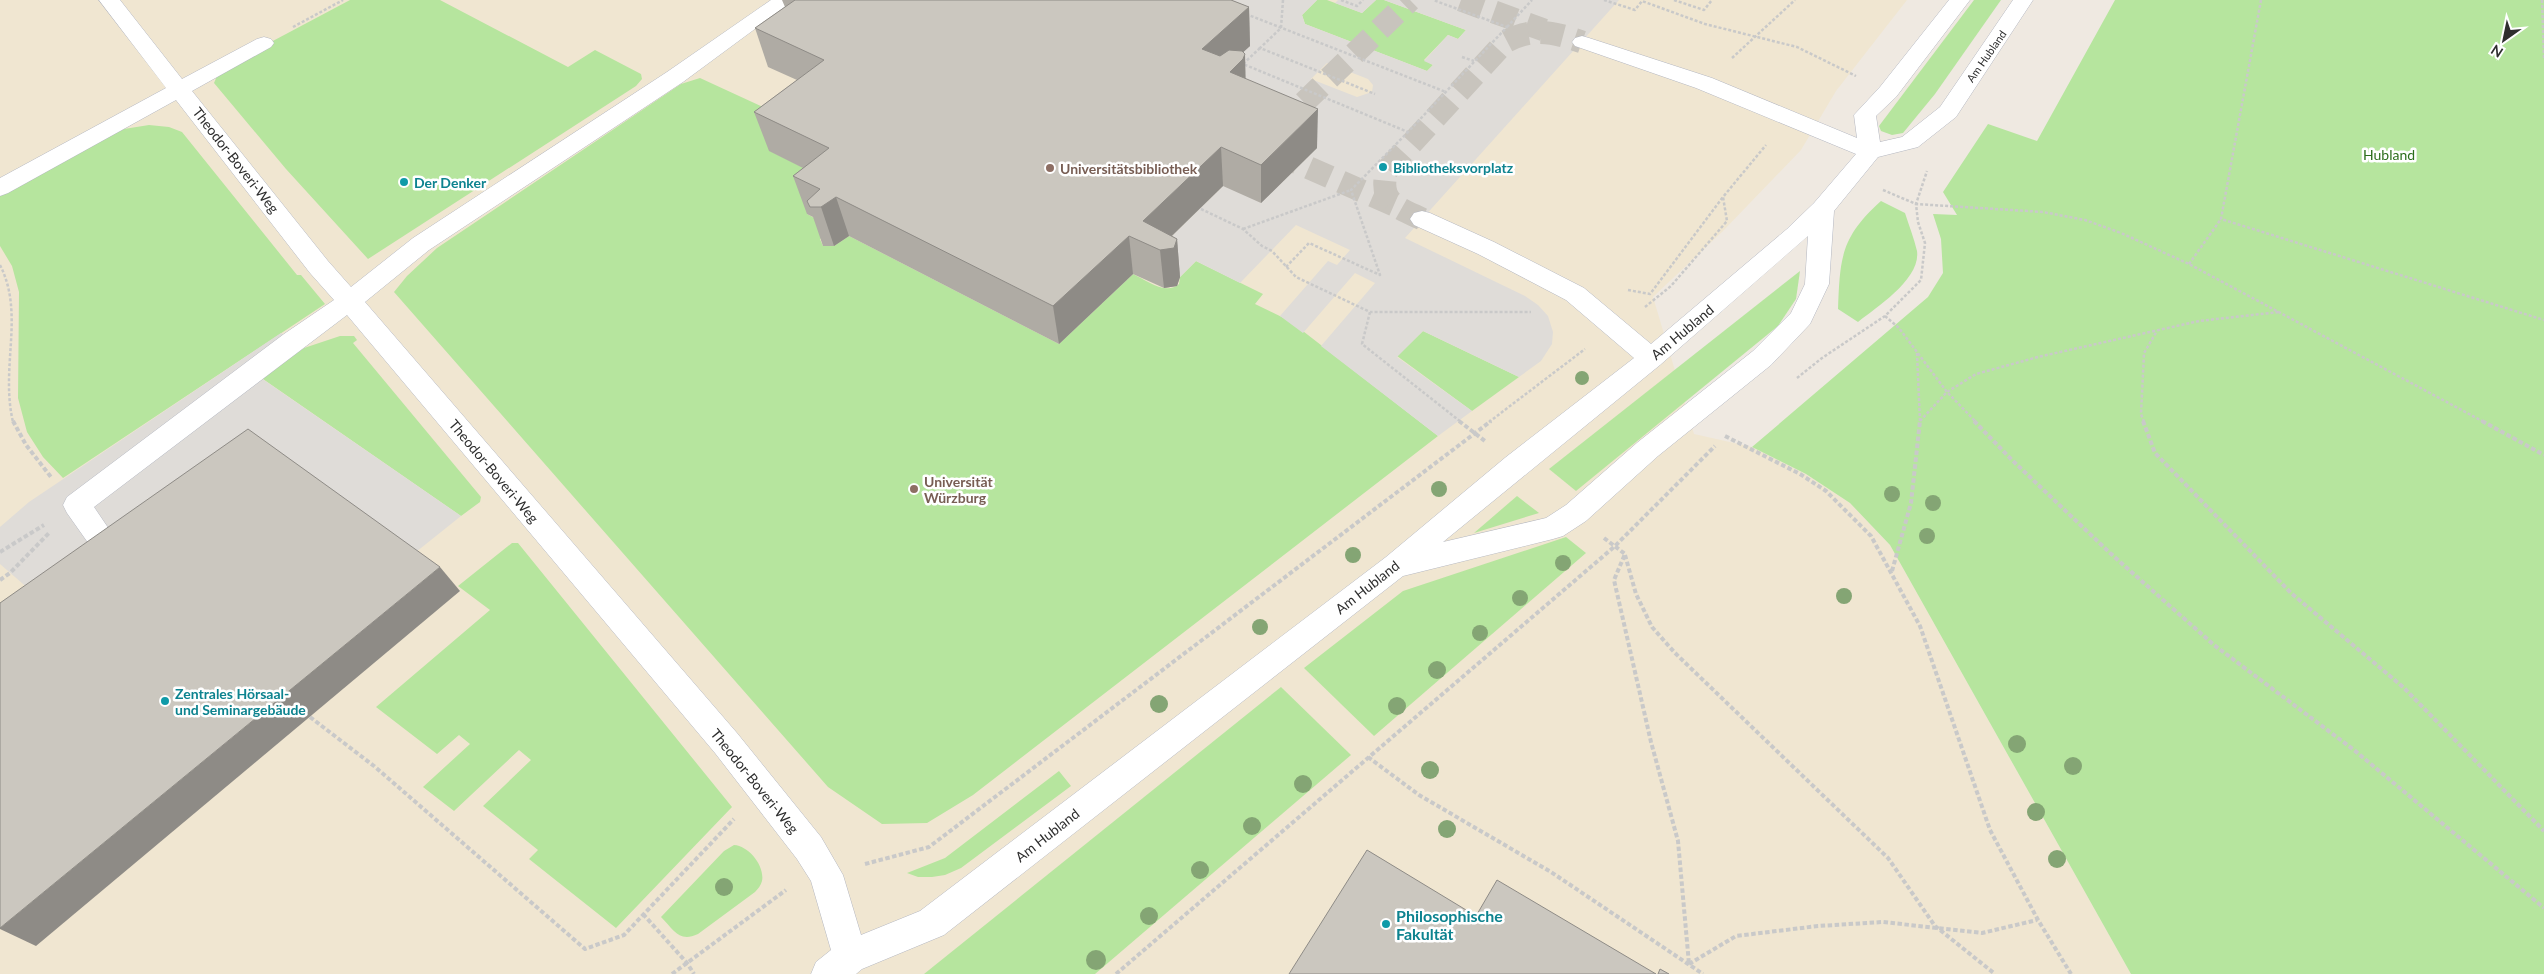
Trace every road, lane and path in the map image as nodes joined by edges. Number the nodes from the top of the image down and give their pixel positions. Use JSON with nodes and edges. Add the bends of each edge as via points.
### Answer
{"nodes":[{"id":1,"x":109,"y":0,"type":"edge"},
{"id":2,"x":342,"y":0,"type":"edge"},
{"id":3,"x":784,"y":0,"type":"edge"},
{"id":4,"x":1283,"y":0,"type":"edge"},
{"id":5,"x":1342,"y":0,"type":"edge"},
{"id":6,"x":1364,"y":0,"type":"edge"},
{"id":7,"x":1433,"y":0,"type":"edge"},
{"id":8,"x":1532,"y":0,"type":"edge"},
{"id":9,"x":1604,"y":0,"type":"edge"},
{"id":10,"x":1674,"y":0,"type":"edge"},
{"id":11,"x":1712,"y":0,"type":"edge"},
{"id":12,"x":1795,"y":0,"type":"edge"},
{"id":13,"x":1960,"y":0,"type":"edge"},
{"id":14,"x":2023,"y":0,"type":"edge"},
{"id":15,"x":2261,"y":0,"type":"edge"},
{"id":16,"x":2542,"y":0,"type":"edge"},
{"id":17,"x":1642,"y":1,"type":"edge"},
{"id":18,"x":1237,"y":10,"type":"edge"},
{"id":19,"x":1507,"y":27,"type":"junction"},
{"id":20,"x":1281,"y":28,"type":"junction"},
{"id":21,"x":1588,"y":35,"type":"tunnel mouth"},
{"id":22,"x":1756,"y":36,"type":"junction"},
{"id":23,"x":264,"y":43,"type":"joint"},
{"id":24,"x":1260,"y":48,"type":"junction"},
{"id":25,"x":1462,"y":57,"type":"dead end"},
{"id":26,"x":2544,"y":60,"type":"edge"},
{"id":27,"x":1474,"y":61,"type":"junction"},
{"id":28,"x":1243,"y":64,"type":"junction"},
{"id":29,"x":1237,"y":70,"type":"edge"},
{"id":30,"x":1704,"y":83,"type":"junction"},
{"id":31,"x":180,"y":88,"type":"junction"},
{"id":32,"x":1446,"y":92,"type":"junction"},
{"id":33,"x":1888,"y":92,"type":"junction"},
{"id":34,"x":1375,"y":94,"type":"dead end"},
{"id":35,"x":1806,"y":124,"type":"junction"},
{"id":36,"x":1408,"y":132,"type":"junction"},
{"id":37,"x":1870,"y":152,"type":"junction"},
{"id":38,"x":0,"y":188,"type":"edge"},
{"id":39,"x":1352,"y":190,"type":"junction"},
{"id":40,"x":1883,"y":190,"type":"dead end"},
{"id":41,"x":1916,"y":204,"type":"junction"},
{"id":42,"x":1201,"y":209,"type":"edge"},
{"id":43,"x":1822,"y":209,"type":"junction"},
{"id":44,"x":1422,"y":219,"type":"tunnel mouth"},
{"id":45,"x":2221,"y":219,"type":"junction"},
{"id":46,"x":1243,"y":229,"type":"junction"},
{"id":47,"x":2188,"y":264,"type":"junction"},
{"id":48,"x":0,"y":265,"type":"edge"},
{"id":49,"x":1286,"y":267,"type":"junction"},
{"id":50,"x":350,"y":301,"type":"junction"},
{"id":51,"x":2279,"y":312,"type":"junction"},
{"id":52,"x":1885,"y":316,"type":"junction"},
{"id":53,"x":2544,"y":320,"type":"edge"},
{"id":54,"x":1617,"y":330,"type":"junction"},
{"id":55,"x":2157,"y":331,"type":"junction"},
{"id":56,"x":1917,"y":352,"type":"junction"},
{"id":57,"x":1651,"y":358,"type":"junction"},
{"id":58,"x":1792,"y":382,"type":"dead end"},
{"id":59,"x":1947,"y":392,"type":"junction"},
{"id":60,"x":1920,"y":421,"type":"junction"},
{"id":61,"x":1732,"y":430,"type":"dead end"},
{"id":62,"x":1476,"y":434,"type":"junction"},
{"id":63,"x":1725,"y":436,"type":"junction"},
{"id":64,"x":2544,"y":455,"type":"edge"},
{"id":65,"x":1516,"y":466,"type":"junction"},
{"id":66,"x":77,"y":505,"type":"junction"},
{"id":67,"x":1576,"y":513,"type":"junction"},
{"id":68,"x":1614,"y":547,"type":"junction"},
{"id":69,"x":0,"y":552,"type":"edge"},
{"id":70,"x":1625,"y":554,"type":"junction"},
{"id":71,"x":118,"y":564,"type":"edge"},
{"id":72,"x":1396,"y":565,"type":"junction"},
{"id":73,"x":1892,"y":571,"type":"junction"},
{"id":74,"x":0,"y":580,"type":"edge"},
{"id":75,"x":310,"y":717,"type":"dead end"},
{"id":76,"x":1368,"y":757,"type":"junction"},
{"id":77,"x":765,"y":791,"type":"junction"},
{"id":78,"x":2544,"y":831,"type":"edge"},
{"id":79,"x":874,"y":862,"type":"dead end"},
{"id":80,"x":788,"y":888,"type":"dead end"},
{"id":81,"x":2544,"y":908,"type":"edge"},
{"id":82,"x":643,"y":914,"type":"junction"},
{"id":83,"x":2038,"y":920,"type":"junction"},
{"id":84,"x":1935,"y":926,"type":"junction"},
{"id":85,"x":687,"y":963,"type":"junction"},
{"id":86,"x":1689,"y":964,"type":"junction"},
{"id":87,"x":839,"y":966,"type":"edge"},
{"id":88,"x":672,"y":974,"type":"edge"},
{"id":89,"x":694,"y":974,"type":"edge"},
{"id":90,"x":1116,"y":974,"type":"edge"},
{"id":91,"x":1704,"y":974,"type":"edge"},
{"id":92,"x":1996,"y":974,"type":"edge"},
{"id":93,"x":2071,"y":974,"type":"edge"}],
"edges":[{"from":1,"to":31,"type":"street","name":"Theodor-Boveri-Weg"},
{"from":2,"to":23,"type":"path"},
{"from":3,"to":50,"type":"street","via":[[675,77],[421,244]]},
{"from":4,"to":20,"type":"path"},
{"from":5,"to":6,"type":"path","via":[[1357,6]]},
{"from":7,"to":19,"type":"path"},
{"from":8,"to":19,"type":"path"},
{"from":9,"to":17,"type":"path","via":[[1635,10]]},
{"from":10,"to":11,"type":"path","via":[[1704,10]]},
{"from":12,"to":22,"type":"path"},
{"from":13,"to":33,"type":"street"},
{"from":14,"to":37,"type":"street","name":"Am Hubland","via":[[1948,112],[1910,142]]},
{"from":15,"to":45,"type":"path"},
{"from":16,"to":26,"type":"path"},
{"from":17,"to":22,"type":"path","via":[[1705,24]]},
{"from":18,"to":20,"type":"path"},
{"from":19,"to":27,"type":"path"},
{"from":20,"to":24,"type":"path"},
{"from":20,"to":32,"type":"path"},
{"from":21,"to":30,"type":"street","via":[[1667,71]]},
{"from":22,"to":30,"type":"path"},
{"from":22,"to":33,"type":"path","via":[[1797,47]]},
{"from":23,"to":31,"type":"street"},
{"from":24,"to":28,"type":"path"},
{"from":24,"to":34,"type":"path"},
{"from":25,"to":27,"type":"path"},
{"from":27,"to":32,"type":"path"},
{"from":28,"to":29,"type":"path"},
{"from":28,"to":36,"type":"path"},
{"from":30,"to":35,"type":"street"},
{"from":31,"to":38,"type":"street"},
{"from":31,"to":50,"type":"street","name":"Theodor-Boveri-Weg","via":[[319,267]]},
{"from":32,"to":36,"type":"path"},
{"from":33,"to":37,"type":"street","via":[[1864,115]]},
{"from":35,"to":37,"type":"street"},
{"from":35,"to":54,"type":"path","via":[[1770,140],[1723,197],[1727,221],[1671,286]]},
{"from":36,"to":39,"type":"path"},
{"from":37,"to":43,"type":"street","name":"Am Hubland"},
{"from":39,"to":46,"type":"path"},
{"from":39,"to":49,"type":"path","via":[[1380,275],[1309,243]]},
{"from":40,"to":41,"type":"path"},
{"from":41,"to":47,"type":"path","via":[[2043,212],[2085,220]]},
{"from":41,"to":52,"type":"path","via":[[1918,222],[1926,243],[1921,280]]},
{"from":42,"to":46,"type":"path"},
{"from":43,"to":57,"type":"street","name":"Am Hubland","via":[[1784,246]]},
{"from":43,"to":67,"type":"street","via":[[1817,284],[1802,318],[1762,358],[1648,449]]},
{"from":44,"to":54,"type":"street","via":[[1575,294]]},
{"from":45,"to":47,"type":"path"},
{"from":45,"to":53,"type":"path"},
{"from":46,"to":49,"type":"path","via":[[1272,251]]},
{"from":47,"to":51,"type":"path"},
{"from":48,"to":66,"type":"path","via":[[6,274],[12,303],[7,372],[16,428],[46,472]]},
{"from":49,"to":62,"type":"path","via":[[1296,277],[1370,312],[1362,344]]},
{"from":50,"to":66,"type":"street"},
{"from":50,"to":77,"type":"street","name":"Theodor-Boveri-Weg"},
{"from":51,"to":55,"type":"path","via":[[2199,321]]},
{"from":51,"to":64,"type":"path"},
{"from":52,"to":56,"type":"path"},
{"from":52,"to":58,"type":"path"},
{"from":54,"to":57,"type":"street"},
{"from":54,"to":62,"type":"path","via":[[1593,343]]},
{"from":55,"to":59,"type":"path","via":[[1976,374]]},
{"from":55,"to":78,"type":"path","via":[[2144,353],[2140,414],[2155,453],[2291,593],[2403,687]]},
{"from":56,"to":59,"type":"path"},
{"from":56,"to":60,"type":"path"},
{"from":57,"to":65,"type":"street","name":"Am Hubland"},
{"from":59,"to":60,"type":"path"},
{"from":59,"to":81,"type":"path","via":[[2012,461],[2214,645],[2354,750]]},
{"from":60,"to":73,"type":"path","via":[[1911,503]]},
{"from":61,"to":63,"type":"path"},
{"from":62,"to":65,"type":"path"},
{"from":62,"to":79,"type":"path","via":[[929,847]]},
{"from":63,"to":68,"type":"path"},
{"from":63,"to":73,"type":"path","via":[[1826,491],[1871,536]]},
{"from":65,"to":72,"type":"street","name":"Am Hubland"},
{"from":66,"to":69,"type":"path"},
{"from":66,"to":71,"type":"street"},
{"from":66,"to":74,"type":"path"},
{"from":67,"to":68,"type":"path"},
{"from":67,"to":72,"type":"street","via":[[1552,528]]},
{"from":68,"to":70,"type":"path"},
{"from":68,"to":76,"type":"path"},
{"from":70,"to":84,"type":"path","via":[[1636,594],[1652,627],[1888,858]]},
{"from":70,"to":86,"type":"path","via":[[1614,580],[1651,742],[1678,841]]},
{"from":72,"to":87,"type":"street","name":"Am Hubland","via":[[932,923]]},
{"from":73,"to":83,"type":"path","via":[[1920,626],[1990,830]]},
{"from":75,"to":82,"type":"path","via":[[374,766],[585,949],[624,934]]},
{"from":76,"to":86,"type":"path","via":[[1419,795],[1551,872]]},
{"from":76,"to":90,"type":"path"},
{"from":77,"to":82,"type":"path"},
{"from":77,"to":87,"type":"street","name":"Theodor-Boveri-Weg","via":[[826,875]]},
{"from":80,"to":85,"type":"path"},
{"from":82,"to":85,"type":"path"},
{"from":83,"to":84,"type":"path","via":[[1982,933]]},
{"from":83,"to":93,"type":"path"},
{"from":84,"to":86,"type":"path","via":[[1883,922],[1736,936]]},
{"from":84,"to":92,"type":"path"},
{"from":85,"to":88,"type":"path"},
{"from":85,"to":89,"type":"path"},
{"from":86,"to":91,"type":"path"}]}
